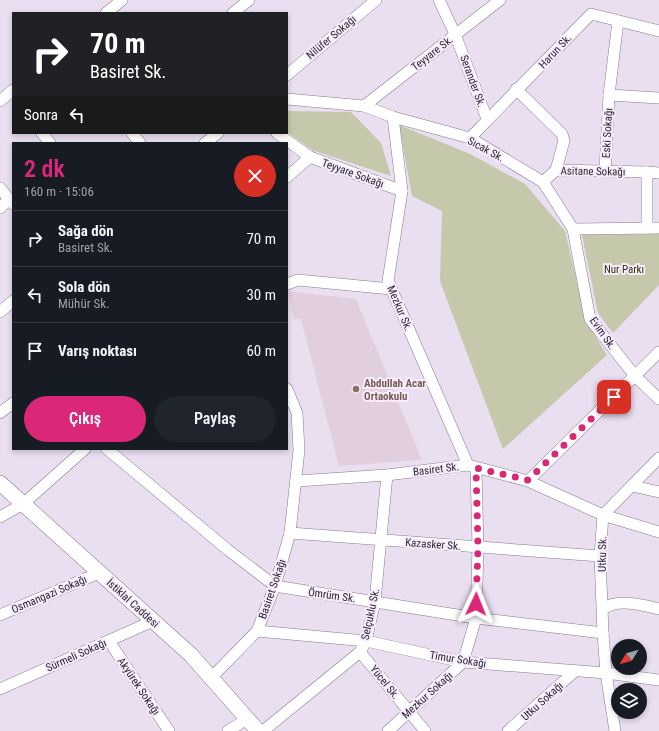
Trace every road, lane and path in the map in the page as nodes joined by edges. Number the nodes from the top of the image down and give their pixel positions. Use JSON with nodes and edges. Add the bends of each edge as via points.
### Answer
{"nodes":[{"id":1,"x":122,"y":0,"type":"edge"},
{"id":2,"x":249,"y":0,"type":"edge"},
{"id":3,"x":376,"y":0,"type":"edge"},
{"id":4,"x":439,"y":0,"type":"edge"},
{"id":5,"x":500,"y":0,"type":"edge"},
{"id":6,"x":107,"y":12,"type":"edge"},
{"id":7,"x":234,"y":12,"type":"edge"},
{"id":8,"x":618,"y":21,"type":"junction"},
{"id":9,"x":659,"y":31,"type":"edge"},
{"id":10,"x":455,"y":34,"type":"junction"},
{"id":11,"x":288,"y":74,"type":"edge"},
{"id":12,"x":516,"y":89,"type":"junction"},
{"id":13,"x":609,"y":95,"type":"junction"},
{"id":14,"x":659,"y":98,"type":"edge"},
{"id":15,"x":288,"y":99,"type":"edge"},
{"id":16,"x":364,"y":106,"type":"junction"},
{"id":17,"x":393,"y":117,"type":"junction"},
{"id":18,"x":487,"y":119,"type":"junction"},
{"id":19,"x":43,"y":134,"type":"edge"},
{"id":20,"x":133,"y":134,"type":"edge"},
{"id":21,"x":217,"y":134,"type":"edge"},
{"id":22,"x":278,"y":134,"type":"edge"},
{"id":23,"x":470,"y":138,"type":"junction"},
{"id":24,"x":49,"y":142,"type":"edge"},
{"id":25,"x":139,"y":142,"type":"edge"},
{"id":26,"x":206,"y":142,"type":"edge"},
{"id":27,"x":310,"y":157,"type":"junction"},
{"id":28,"x":556,"y":170,"type":"junction"},
{"id":29,"x":605,"y":171,"type":"junction"},
{"id":30,"x":647,"y":172,"type":"junction"},
{"id":31,"x":659,"y":173,"type":"edge"},
{"id":32,"x":288,"y":176,"type":"edge"},
{"id":33,"x":543,"y":182,"type":"junction"},
{"id":34,"x":0,"y":188,"type":"edge"},
{"id":35,"x":402,"y":191,"type":"junction"},
{"id":36,"x":11,"y":202,"type":"edge"},
{"id":37,"x":0,"y":208,"type":"edge"},
{"id":38,"x":647,"y":228,"type":"junction"},
{"id":39,"x":659,"y":228,"type":"edge"},
{"id":40,"x":573,"y":229,"type":"junction"},
{"id":41,"x":288,"y":284,"type":"edge"},
{"id":42,"x":391,"y":289,"type":"junction"},
{"id":43,"x":12,"y":302,"type":"edge"},
{"id":44,"x":0,"y":312,"type":"edge"},
{"id":45,"x":659,"y":352,"type":"edge"},
{"id":46,"x":635,"y":376,"type":"junction"},
{"id":47,"x":288,"y":391,"type":"edge"},
{"id":48,"x":659,"y":399,"type":"edge"},
{"id":49,"x":12,"y":404,"type":"edge"},
{"id":50,"x":0,"y":413,"type":"edge"},
{"id":51,"x":84,"y":450,"type":"edge"},
{"id":52,"x":108,"y":450,"type":"edge"},
{"id":53,"x":659,"y":458,"type":"edge"},
{"id":54,"x":472,"y":466,"type":"junction"},
{"id":55,"x":387,"y":475,"type":"junction"},
{"id":56,"x":528,"y":480,"type":"junction"},
{"id":57,"x":297,"y":481,"type":"junction"},
{"id":58,"x":0,"y":483,"type":"edge"},
{"id":59,"x":632,"y":486,"type":"junction"},
{"id":60,"x":659,"y":492,"type":"edge"},
{"id":61,"x":23,"y":504,"type":"junction"},
{"id":62,"x":603,"y":516,"type":"junction"},
{"id":63,"x":0,"y":517,"type":"edge"},
{"id":64,"x":659,"y":532,"type":"edge"},
{"id":65,"x":290,"y":533,"type":"junction"},
{"id":66,"x":382,"y":540,"type":"junction"},
{"id":67,"x":478,"y":547,"type":"junction"},
{"id":68,"x":600,"y":556,"type":"junction"},
{"id":69,"x":99,"y":573,"type":"junction"},
{"id":70,"x":275,"y":586,"type":"junction"},
{"id":71,"x":375,"y":601,"type":"junction"},
{"id":72,"x":603,"y":609,"type":"junction"},
{"id":73,"x":659,"y":609,"type":"edge"},
{"id":74,"x":0,"y":615,"type":"edge"},
{"id":75,"x":476,"y":618,"type":"junction"},
{"id":76,"x":153,"y":621,"type":"junction"},
{"id":77,"x":257,"y":631,"type":"junction"},
{"id":78,"x":603,"y":633,"type":"junction"},
{"id":79,"x":109,"y":641,"type":"junction"},
{"id":80,"x":366,"y":641,"type":"junction"},
{"id":81,"x":360,"y":652,"type":"junction"},
{"id":82,"x":463,"y":662,"type":"junction"},
{"id":83,"x":575,"y":671,"type":"junction"},
{"id":84,"x":606,"y":673,"type":"junction"},
{"id":85,"x":211,"y":678,"type":"junction"},
{"id":86,"x":659,"y":680,"type":"edge"},
{"id":87,"x":0,"y":689,"type":"edge"},
{"id":88,"x":409,"y":712,"type":"junction"},
{"id":89,"x":247,"y":719,"type":"junction"},
{"id":90,"x":169,"y":731,"type":"edge"},
{"id":91,"x":228,"y":731,"type":"edge"},
{"id":92,"x":258,"y":731,"type":"edge"},
{"id":93,"x":263,"y":731,"type":"edge"},
{"id":94,"x":388,"y":731,"type":"edge"},
{"id":95,"x":425,"y":731,"type":"edge"},
{"id":96,"x":508,"y":731,"type":"edge"},
{"id":97,"x":615,"y":731,"type":"edge"}],
"edges":[{"from":1,"to":6,"type":"street"},
{"from":2,"to":7,"type":"street"},
{"from":3,"to":11,"type":"street","name":"Nilüfer Sokağı"},
{"from":4,"to":10,"type":"street","name":"Serander Sk."},
{"from":5,"to":10,"type":"street","name":"Teyyare Sk."},
{"from":8,"to":9,"type":"street","name":"Harun Sk."},
{"from":8,"to":12,"type":"street","name":"Harun Sk.","via":[[590,14],[532,76]]},
{"from":8,"to":13,"type":"street","name":"Eski Sokağı"},
{"from":10,"to":16,"type":"street","name":"Teyyare Sk."},
{"from":10,"to":18,"type":"street","name":"Serander Sk."},
{"from":12,"to":18,"type":"street","name":"Harun Sk."},
{"from":12,"to":28,"type":"street","via":[[562,134],[564,141]]},
{"from":13,"to":14,"type":"street"},
{"from":13,"to":29,"type":"street","name":"Eski Sokağı"},
{"from":15,"to":16,"type":"street","name":"Sıcak Sk."},
{"from":16,"to":17,"type":"street","name":"Sıcak Sk."},
{"from":17,"to":23,"type":"street","name":"Sıcak Sk."},
{"from":17,"to":35,"type":"street","name":"Mezkur Sk."},
{"from":18,"to":23,"type":"street","name":"Harun Sk."},
{"from":19,"to":24,"type":"street"},
{"from":20,"to":25,"type":"street"},
{"from":21,"to":26,"type":"street"},
{"from":22,"to":27,"type":"street"},
{"from":23,"to":33,"type":"street","name":"Sıcak Sk."},
{"from":27,"to":32,"type":"street","name":"Teyyare Sokağı"},
{"from":27,"to":35,"type":"street","name":"Teyyare Sokağı"},
{"from":28,"to":29,"type":"street","name":"Asitane Sokağı"},
{"from":28,"to":33,"type":"street","name":"Asitane Sokağı"},
{"from":29,"to":30,"type":"street","name":"Asitane Sokağı"},
{"from":30,"to":31,"type":"street","name":"Asitane Sokağı"},
{"from":30,"to":38,"type":"street"},
{"from":33,"to":40,"type":"street","name":"Sıcak Sk."},
{"from":34,"to":36,"type":"street"},
{"from":35,"to":42,"type":"street","name":"Mezkur Sk.","via":[[388,281]]},
{"from":36,"to":37,"type":"street"},
{"from":38,"to":39,"type":"street"},
{"from":38,"to":40,"type":"street"},
{"from":40,"to":46,"type":"street","name":"Evim Sk.","via":[[590,319]]},
{"from":41,"to":42,"type":"street","via":[[298,280]]},
{"from":42,"to":54,"type":"street","name":"Mezkur Sk."},
{"from":43,"to":44,"type":"street"},
{"from":45,"to":46,"type":"street"},
{"from":46,"to":48,"type":"street","name":"Evim Sk."},
{"from":46,"to":56,"type":"street"},
{"from":47,"to":57,"type":"street","name":"Basiret Sokağı","via":[[297,413]]},
{"from":49,"to":50,"type":"street"},
{"from":51,"to":61,"type":"street"},
{"from":52,"to":70,"type":"street","name":"Ömrüm Sk."},
{"from":53,"to":59,"type":"street"},
{"from":54,"to":55,"type":"street","name":"Basiret Sk."},
{"from":54,"to":56,"type":"street","name":"Basiret Sk."},
{"from":54,"to":67,"type":"street"},
{"from":55,"to":57,"type":"street","name":"Basiret Sk."},
{"from":55,"to":66,"type":"street","name":"Selçuklu Sk."},
{"from":56,"to":62,"type":"street","name":"Basiret Sk."},
{"from":57,"to":65,"type":"street","name":"Basiret Sokağı"},
{"from":58,"to":61,"type":"street","name":"İstiklal Caddesi"},
{"from":59,"to":60,"type":"street"},
{"from":59,"to":62,"type":"street"},
{"from":61,"to":63,"type":"street"},
{"from":61,"to":69,"type":"street","name":"İstiklal Caddesi"},
{"from":62,"to":64,"type":"street","name":"Basiret Sk."},
{"from":62,"to":68,"type":"street","name":"Utku Sk."},
{"from":65,"to":66,"type":"street","name":"Kazasker Sk."},
{"from":65,"to":70,"type":"street","name":"Basiret Sokağı"},
{"from":66,"to":67,"type":"street","name":"Kazasker Sk."},
{"from":66,"to":71,"type":"street","name":"Selçuklu Sk."},
{"from":67,"to":68,"type":"street","name":"Kazasker Sk."},
{"from":67,"to":75,"type":"street"},
{"from":68,"to":72,"type":"street","name":"Utku Sk."},
{"from":69,"to":74,"type":"street","name":"Osmangazi Sokağı"},
{"from":69,"to":76,"type":"street","name":"İstiklal Caddesi"},
{"from":70,"to":71,"type":"street","name":"Ömrüm Sk."},
{"from":70,"to":77,"type":"street","name":"Basiret Sokağı"},
{"from":71,"to":75,"type":"street","name":"Ömrüm Sk."},
{"from":71,"to":80,"type":"street","name":"Selçuklu Sk."},
{"from":72,"to":73,"type":"street","via":[[608,605],[635,604]]},
{"from":72,"to":78,"type":"street","name":"Utku Sk."},
{"from":75,"to":78,"type":"street","name":"Ömrüm Sk."},
{"from":75,"to":82,"type":"street"},
{"from":76,"to":79,"type":"street","name":"Sürmeli Sokağı"},
{"from":76,"to":85,"type":"street","name":"İstiklal Caddesi","via":[[191,655]]},
{"from":77,"to":80,"type":"street","name":"Timur Sokağı"},
{"from":77,"to":85,"type":"street","name":"Basiret Sokağı"},
{"from":78,"to":84,"type":"street","name":"Utku Sk."},
{"from":79,"to":87,"type":"street","name":"Sürmeli Sokağı"},
{"from":79,"to":90,"type":"street","name":"Akyürek Sokağı"},
{"from":80,"to":81,"type":"street","name":"Selçuklu Sk."},
{"from":80,"to":82,"type":"street","name":"Timur Sokağı"},
{"from":81,"to":88,"type":"street","name":"Yücel Sk."},
{"from":81,"to":93,"type":"street","name":"Selçuklu Sk."},
{"from":82,"to":83,"type":"street","name":"Timur Sokağı"},
{"from":82,"to":88,"type":"street","name":"Mezkur Sokağı"},
{"from":83,"to":84,"type":"street","name":"Timur Sokağı"},
{"from":83,"to":96,"type":"street","name":"Utku Sokağı"},
{"from":84,"to":86,"type":"street","name":"Timur Sokağı"},
{"from":84,"to":97,"type":"street","name":"Utku Sk."},
{"from":85,"to":89,"type":"street","name":"İstiklal Caddesi"},
{"from":88,"to":94,"type":"street","name":"Mezkur Sokağı"},
{"from":88,"to":95,"type":"street","name":"Yücel Sk."},
{"from":89,"to":91,"type":"street"},
{"from":89,"to":92,"type":"street","name":"İstiklal Caddesi"}]}
